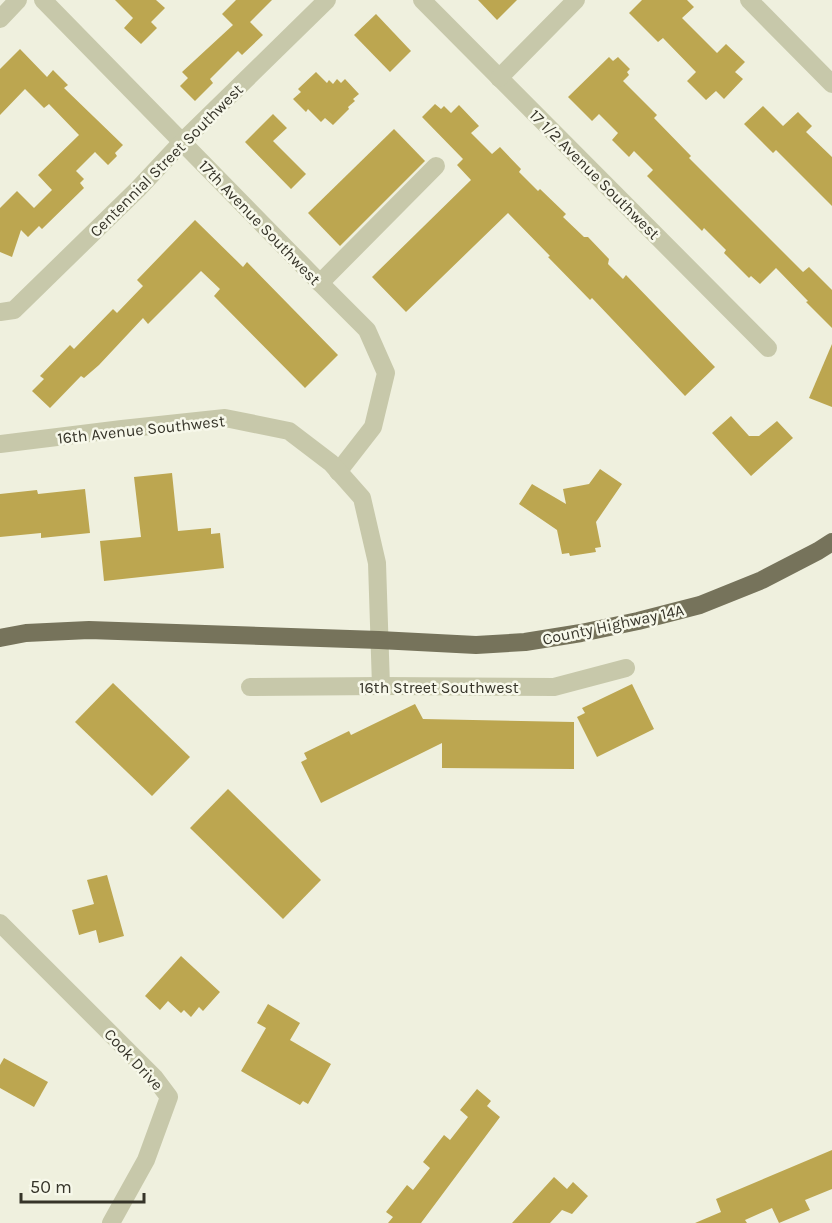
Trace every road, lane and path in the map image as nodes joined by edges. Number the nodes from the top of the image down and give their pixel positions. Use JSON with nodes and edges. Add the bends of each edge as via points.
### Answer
{"nodes":[{"id":1,"x":18,"y":0,"type":"edge"},
{"id":2,"x":43,"y":0,"type":"edge"},
{"id":3,"x":327,"y":0,"type":"edge"},
{"id":4,"x":422,"y":0,"type":"edge"},
{"id":5,"x":576,"y":0,"type":"edge"},
{"id":6,"x":749,"y":0,"type":"edge"},
{"id":7,"x":0,"y":19,"type":"edge"},
{"id":8,"x":499,"y":78,"type":"junction"},
{"id":9,"x":832,"y":84,"type":"edge"},
{"id":10,"x":183,"y":142,"type":"junction"},
{"id":11,"x":436,"y":166,"type":"dead end"},
{"id":12,"x":320,"y":283,"type":"junction"},
{"id":13,"x":0,"y":312,"type":"edge"},
{"id":14,"x":768,"y":348,"type":"dead end"},
{"id":15,"x":0,"y":444,"type":"edge"},
{"id":16,"x":338,"y":472,"type":"junction"},
{"id":17,"x":832,"y":542,"type":"edge"},
{"id":18,"x":0,"y":638,"type":"edge"},
{"id":19,"x":379,"y":640,"type":"junction"},
{"id":20,"x":626,"y":668,"type":"dead end"},
{"id":21,"x":381,"y":686,"type":"junction"},
{"id":22,"x":250,"y":687,"type":"dead end"},
{"id":23,"x":0,"y":923,"type":"edge"},
{"id":24,"x":111,"y":1223,"type":"edge"}],
"edges":[{"from":1,"to":7,"type":"street"},
{"from":2,"to":10,"type":"street","name":"17th Avenue Southwest"},
{"from":3,"to":10,"type":"street","name":"Centennial Street Southwest"},
{"from":4,"to":8,"type":"street","name":"17 1/2 Avenue Southwest"},
{"from":5,"to":8,"type":"street"},
{"from":6,"to":9,"type":"street"},
{"from":8,"to":14,"type":"street","name":"17 1/2 Avenue Southwest"},
{"from":10,"to":12,"type":"street","name":"17th Avenue Southwest"},
{"from":10,"to":13,"type":"street","name":"Centennial Street Southwest","via":[[14,310]]},
{"from":11,"to":12,"type":"street"},
{"from":12,"to":16,"type":"street","name":"17th Avenue Southwest","via":[[367,330],[386,373],[373,427]]},
{"from":15,"to":16,"type":"street","name":"16th Avenue Southwest","via":[[225,418],[290,431]]},
{"from":16,"to":19,"type":"street","name":"16th Avenue Southwest","via":[[362,498],[377,563]]},
{"from":17,"to":19,"type":"main road","name":"County Highway 14A","via":[[762,580],[700,605],[627,624],[525,642],[476,645]]},
{"from":18,"to":19,"type":"main road","name":"County Highway 14A","via":[[89,630]]},
{"from":19,"to":21,"type":"street","name":"16th Avenue Southwest"},
{"from":20,"to":21,"type":"street","name":"16th Street Southwest","via":[[554,687]]},
{"from":21,"to":22,"type":"street","name":"16th Street Southwest"},
{"from":23,"to":24,"type":"street","name":"Cook Drive","via":[[154,1077],[169,1097],[146,1160]]}]}
